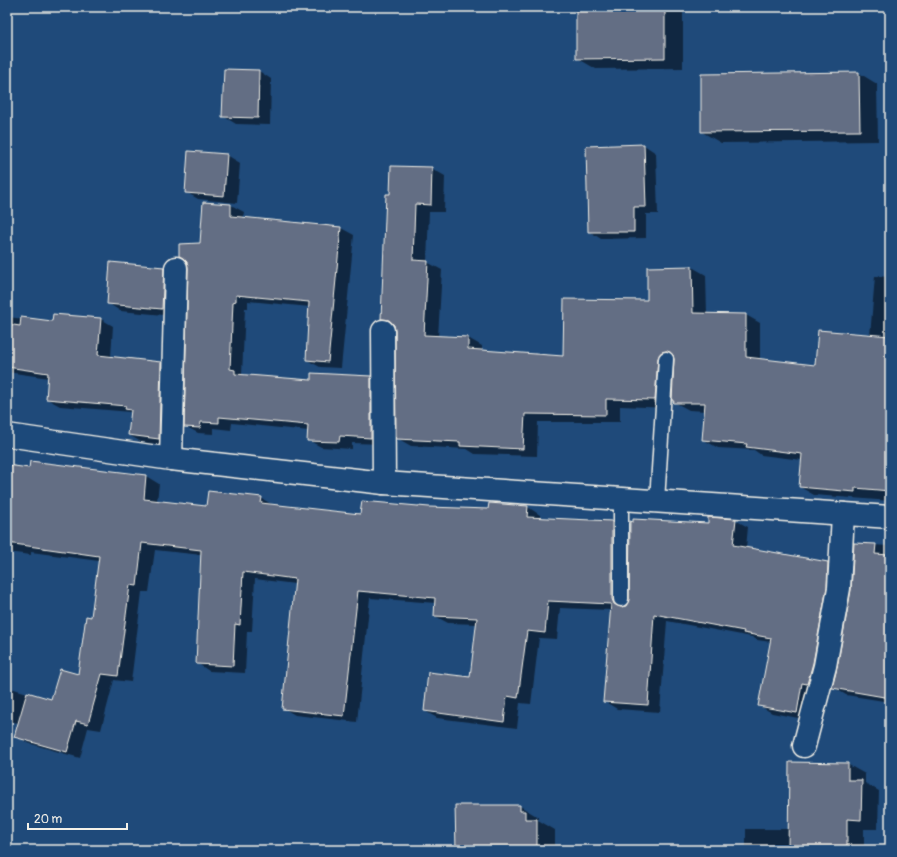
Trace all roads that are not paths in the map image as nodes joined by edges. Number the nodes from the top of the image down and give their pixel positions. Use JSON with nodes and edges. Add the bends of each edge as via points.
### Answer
{"nodes":[{"id":1,"x":176,"y":268,"type":"dead end"},
{"id":2,"x":383,"y":331,"type":"dead end"},
{"id":3,"x":666,"y":359,"type":"dead end"},
{"id":4,"x":7,"y":436,"type":"edge"},
{"id":5,"x":171,"y":459,"type":"junction"},
{"id":6,"x":384,"y":483,"type":"junction"},
{"id":7,"x":621,"y":499,"type":"junction"},
{"id":8,"x":657,"y":501,"type":"junction"},
{"id":9,"x":843,"y":514,"type":"junction"},
{"id":10,"x":890,"y":517,"type":"edge"},
{"id":11,"x":621,"y":599,"type":"dead end"},
{"id":12,"x":804,"y":746,"type":"dead end"}],
"edges":[{"from":1,"to":5,"type":"street"},
{"from":2,"to":6,"type":"street"},
{"from":3,"to":8,"type":"lane"},
{"from":4,"to":5,"type":"street"},
{"from":5,"to":6,"type":"street"},
{"from":6,"to":7,"type":"street"},
{"from":7,"to":8,"type":"street"},
{"from":7,"to":11,"type":"lane"},
{"from":8,"to":9,"type":"street"},
{"from":9,"to":10,"type":"street"},
{"from":9,"to":12,"type":"street","via":[[839,588],[825,666]]}]}
